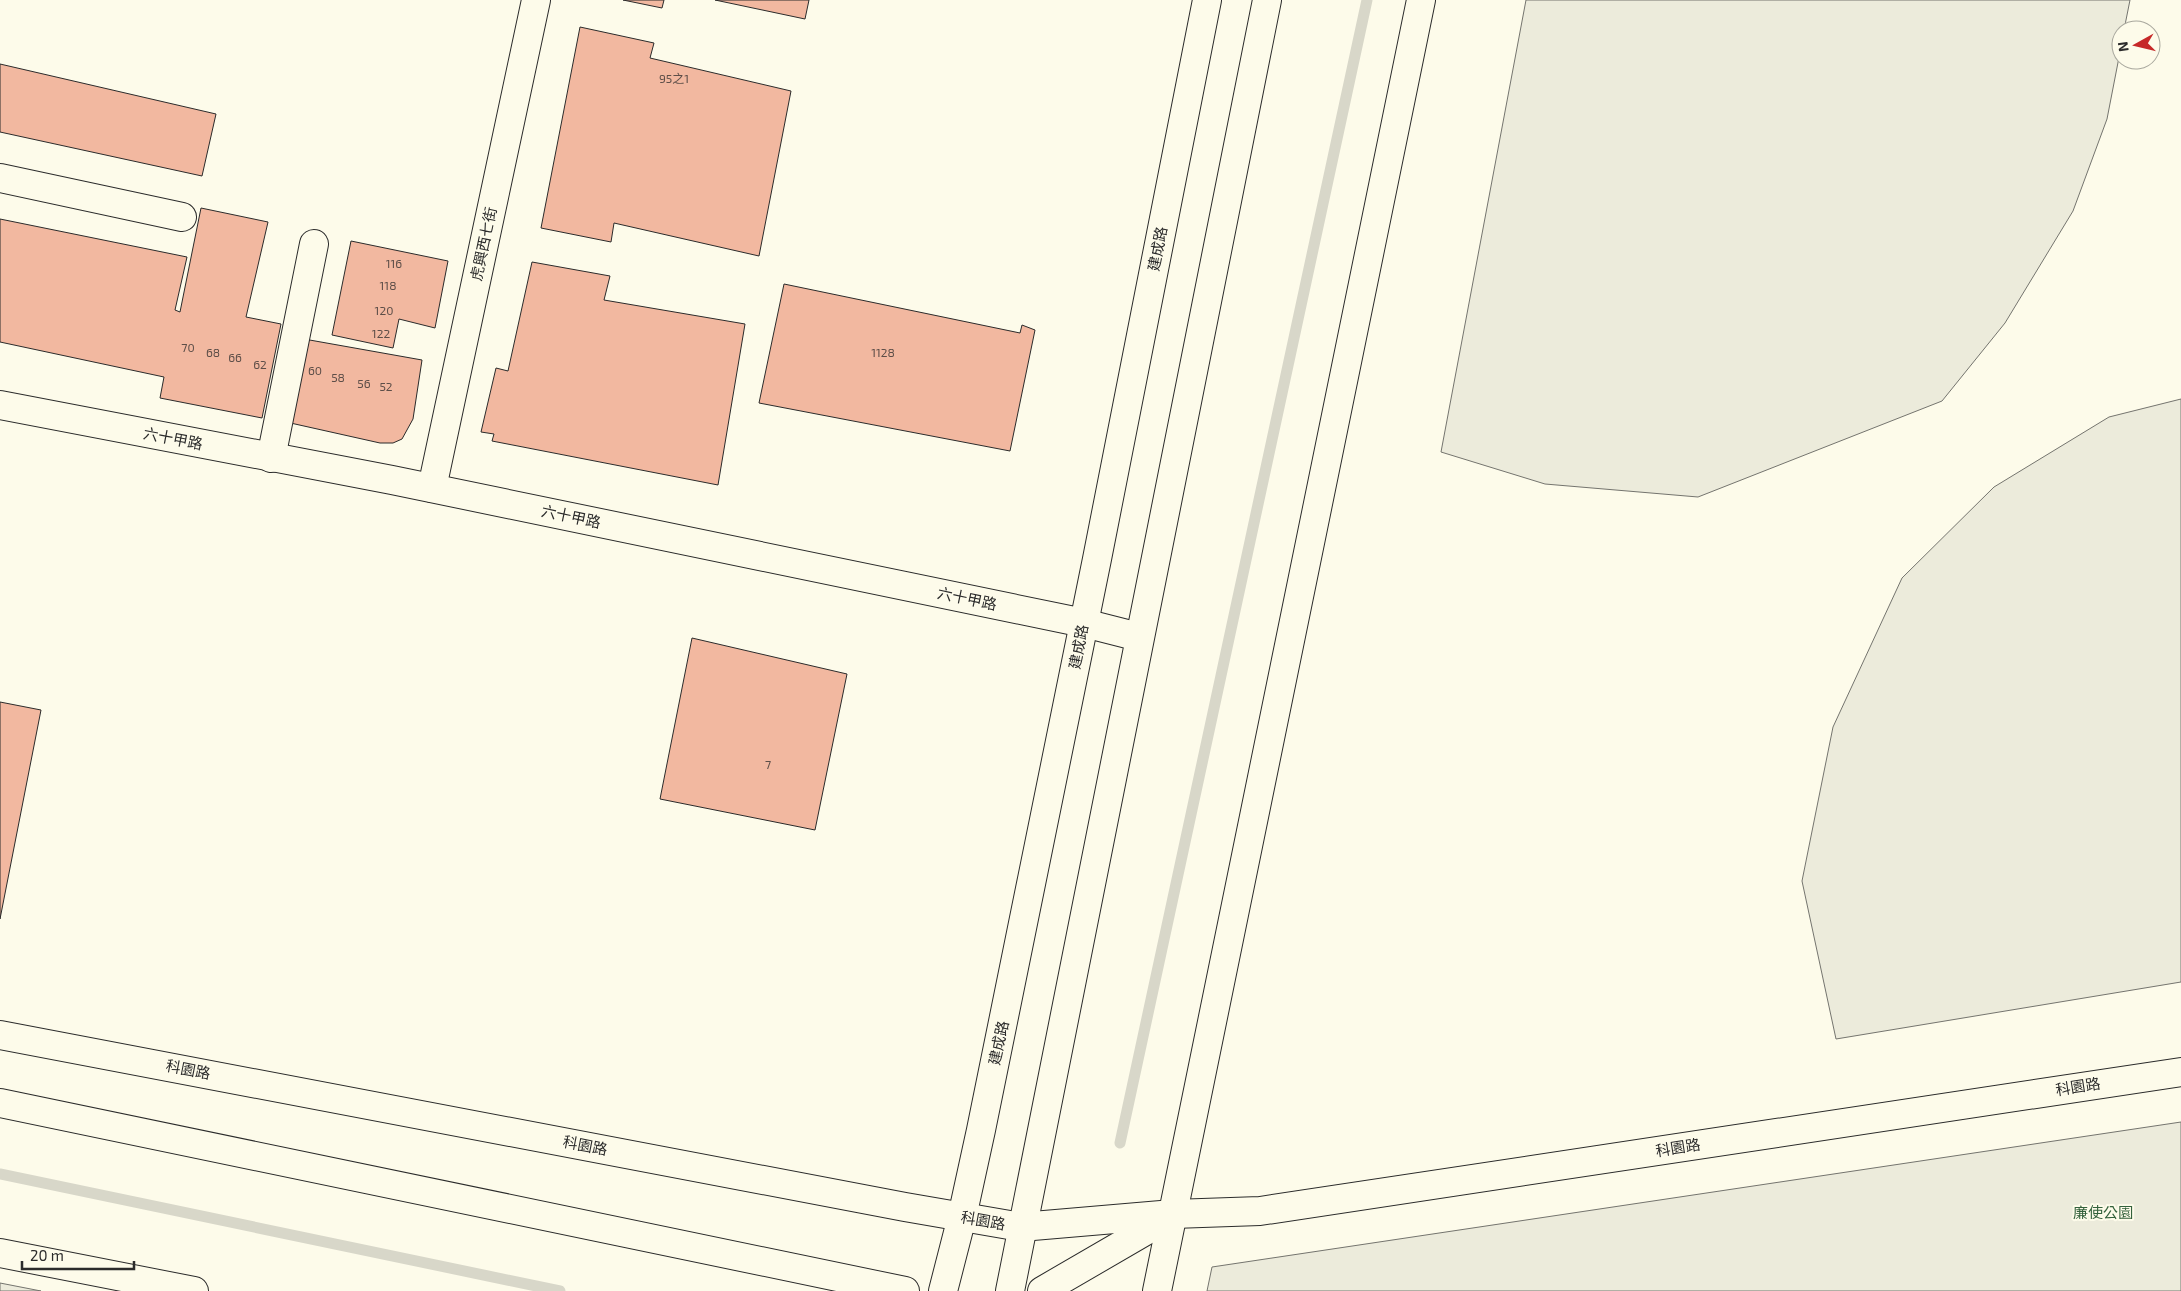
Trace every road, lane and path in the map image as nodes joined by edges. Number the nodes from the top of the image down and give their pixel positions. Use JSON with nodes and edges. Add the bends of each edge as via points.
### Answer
{"nodes":[{"id":1,"x":536,"y":0,"type":"edge"},
{"id":2,"x":1207,"y":0,"type":"edge"},
{"id":3,"x":1267,"y":0,"type":"edge"},
{"id":4,"x":1421,"y":0,"type":"edge"},
{"id":5,"x":0,"y":178,"type":"edge"},
{"id":6,"x":182,"y":217,"type":"dead end"},
{"id":7,"x":314,"y":244,"type":"dead end"},
{"id":8,"x":0,"y":405,"type":"edge"},
{"id":9,"x":271,"y":458,"type":"junction"},
{"id":10,"x":432,"y":488,"type":"junction"},
{"id":11,"x":1084,"y":623,"type":"junction"},
{"id":12,"x":1140,"y":637,"type":"junction"},
{"id":13,"x":0,"y":1034,"type":"edge"},
{"id":14,"x":2181,"y":1072,"type":"edge"},
{"id":15,"x":0,"y":1103,"type":"edge"},
{"id":16,"x":1173,"y":1214,"type":"junction"},
{"id":17,"x":962,"y":1217,"type":"junction"},
{"id":18,"x":1021,"y":1227,"type":"junction"},
{"id":19,"x":0,"y":1253,"type":"edge"},
{"id":20,"x":194,"y":1291,"type":"edge"},
{"id":21,"x":905,"y":1291,"type":"edge"},
{"id":22,"x":943,"y":1291,"type":"edge"},
{"id":23,"x":1010,"y":1291,"type":"edge"},
{"id":24,"x":1042,"y":1291,"type":"edge"},
{"id":25,"x":1157,"y":1291,"type":"edge"}],
"edges":[{"from":1,"to":10,"type":"street","name":"虎興西七街"},
{"from":2,"to":11,"type":"street","name":"建成路"},
{"from":3,"to":12,"type":"street"},
{"from":4,"to":16,"type":"street"},
{"from":5,"to":6,"type":"street"},
{"from":7,"to":9,"type":"street"},
{"from":8,"to":9,"type":"street","name":"六十甲路"},
{"from":9,"to":10,"type":"street","name":"六十甲路"},
{"from":10,"to":11,"type":"street","name":"六十甲路"},
{"from":11,"to":12,"type":"street","name":"六十甲路"},
{"from":11,"to":17,"type":"street","name":"建成路"},
{"from":12,"to":18,"type":"street"},
{"from":13,"to":17,"type":"street","name":"科園路"},
{"from":14,"to":16,"type":"street","name":"科園路","via":[[1260,1211]]},
{"from":15,"to":21,"type":"street"},
{"from":16,"to":18,"type":"street","name":"科園路"},
{"from":16,"to":24,"type":"street","name":"科園路"},
{"from":16,"to":25,"type":"street"},
{"from":17,"to":18,"type":"street","name":"科園路"},
{"from":17,"to":22,"type":"street","name":"建成路"},
{"from":18,"to":23,"type":"street"},
{"from":19,"to":20,"type":"street"}]}
